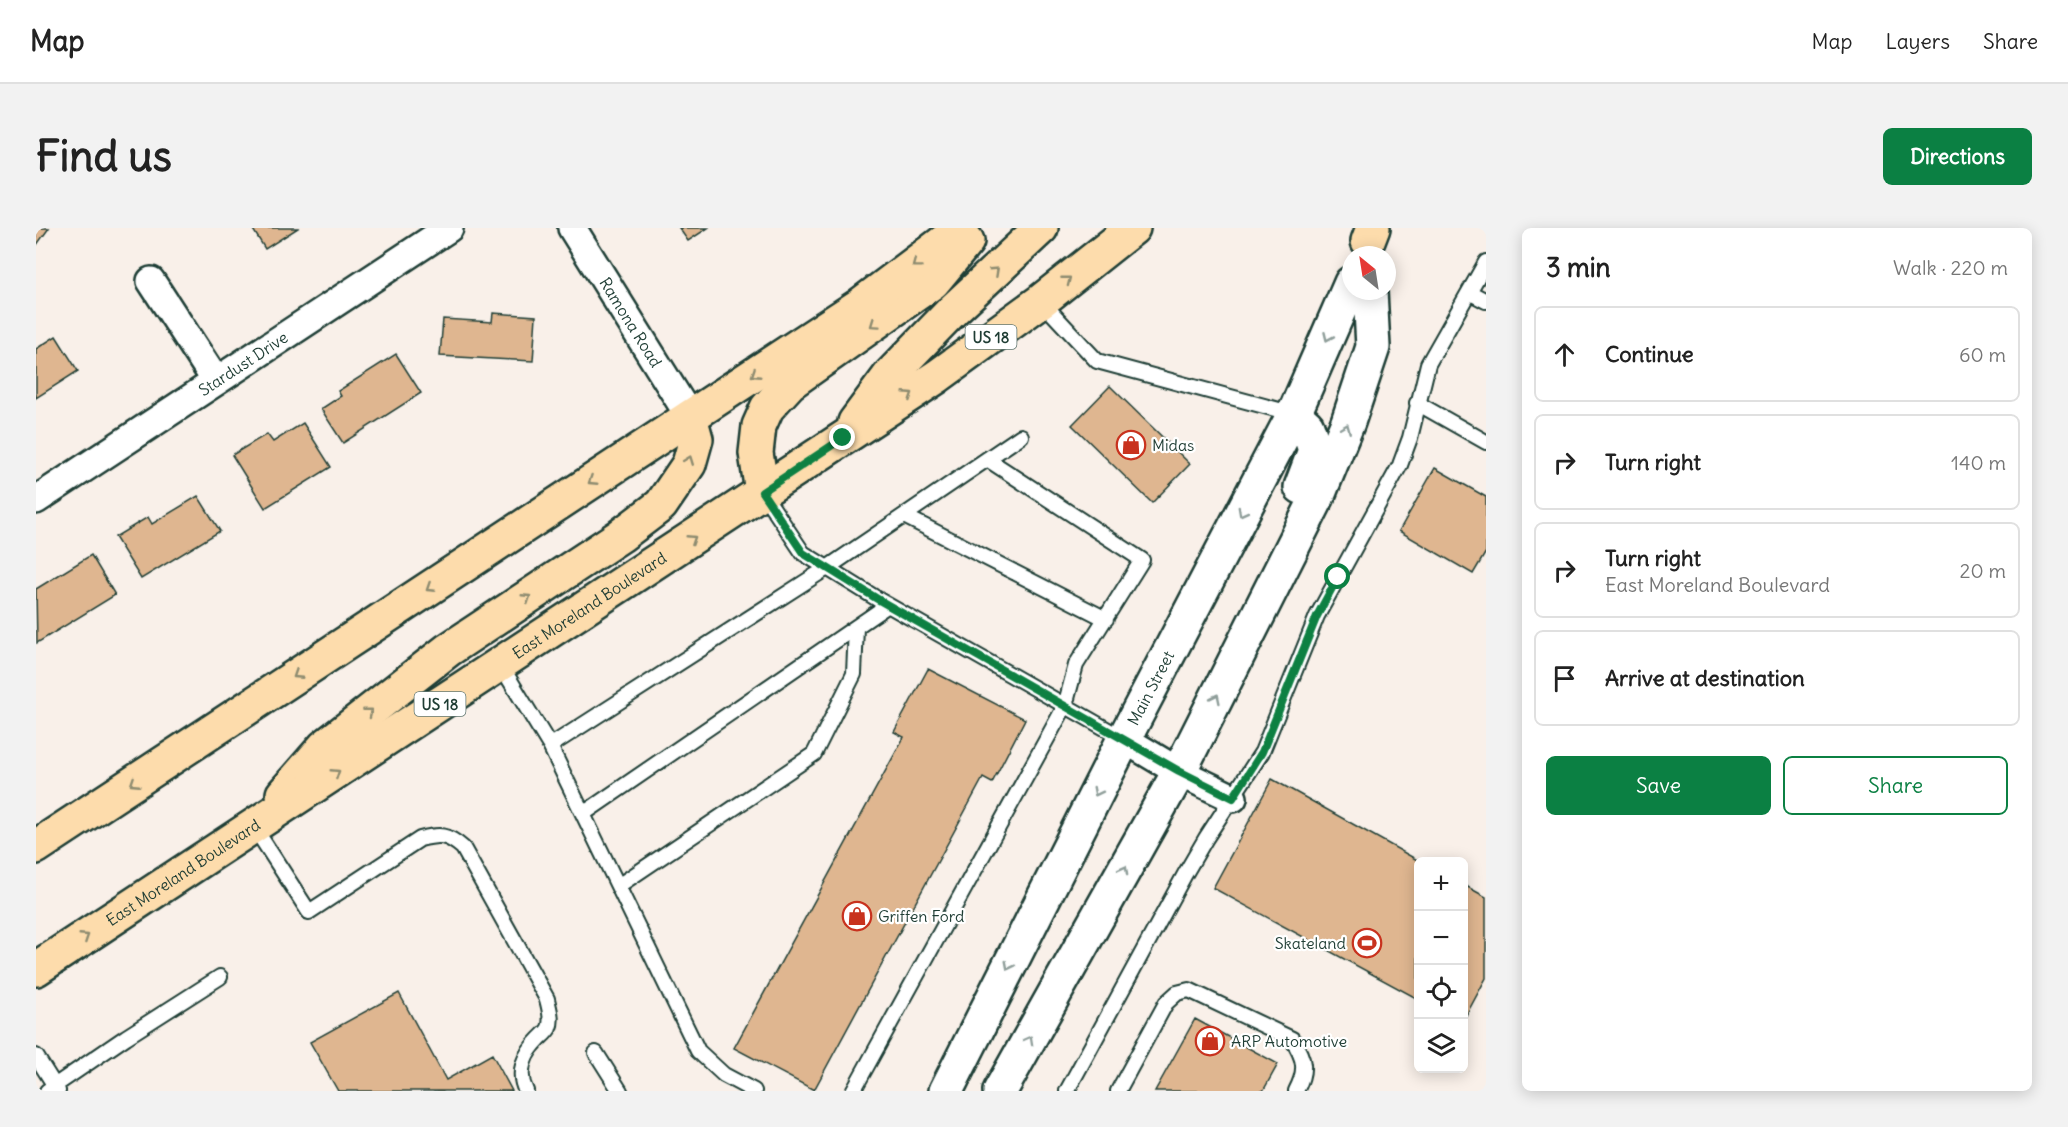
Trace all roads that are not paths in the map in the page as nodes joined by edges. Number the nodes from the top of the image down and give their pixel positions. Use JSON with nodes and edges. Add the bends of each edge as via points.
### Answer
{"nodes":[{"id":1,"x":449,"y":228,"type":"edge"},
{"id":2,"x":572,"y":228,"type":"edge"},
{"id":3,"x":962,"y":228,"type":"edge"},
{"id":4,"x":978,"y":228,"type":"edge"},
{"id":5,"x":1041,"y":228,"type":"edge"},
{"id":6,"x":1133,"y":228,"type":"edge"},
{"id":7,"x":1486,"y":262,"type":"edge"},
{"id":8,"x":151,"y":281,"type":"dead end"},
{"id":9,"x":1469,"y":292,"type":"junction"},
{"id":10,"x":1343,"y":300,"type":"edge"},
{"id":11,"x":1370,"y":300,"type":"edge"},
{"id":12,"x":1041,"y":301,"type":"junction"},
{"id":13,"x":1486,"y":301,"type":"edge"},
{"id":14,"x":216,"y":381,"type":"junction"},
{"id":15,"x":1417,"y":403,"type":"junction"},
{"id":16,"x":1293,"y":414,"type":"junction"},
{"id":17,"x":690,"y":417,"type":"junction"},
{"id":18,"x":1465,"y":430,"type":"junction"},
{"id":19,"x":1486,"y":430,"type":"edge"},
{"id":20,"x":1021,"y":436,"type":"dead end"},
{"id":21,"x":843,"y":438,"type":"junction"},
{"id":22,"x":1486,"y":442,"type":"edge"},
{"id":23,"x":987,"y":459,"type":"junction"},
{"id":24,"x":762,"y":492,"type":"junction"},
{"id":25,"x":36,"y":500,"type":"edge"},
{"id":26,"x":904,"y":516,"type":"junction"},
{"id":27,"x":1281,"y":566,"type":"junction"},
{"id":28,"x":827,"y":568,"type":"junction"},
{"id":29,"x":888,"y":605,"type":"junction"},
{"id":30,"x":1106,"y":619,"type":"junction"},
{"id":31,"x":856,"y":627,"type":"junction"},
{"id":32,"x":500,"y":664,"type":"junction"},
{"id":33,"x":1065,"y":706,"type":"junction"},
{"id":34,"x":1124,"y":740,"type":"junction"},
{"id":35,"x":550,"y":746,"type":"junction"},
{"id":36,"x":1179,"y":771,"type":"junction"},
{"id":37,"x":1233,"y":798,"type":"junction"},
{"id":38,"x":583,"y":814,"type":"junction"},
{"id":39,"x":254,"y":827,"type":"junction"},
{"id":40,"x":36,"y":847,"type":"edge"},
{"id":41,"x":618,"y":886,"type":"junction"},
{"id":42,"x":36,"y":969,"type":"edge"},
{"id":43,"x":220,"y":977,"type":"dead end"},
{"id":44,"x":596,"y":1053,"type":"dead end"},
{"id":45,"x":36,"y":1056,"type":"edge"},
{"id":46,"x":53,"y":1089,"type":"edge"},
{"id":47,"x":526,"y":1091,"type":"edge"},
{"id":48,"x":620,"y":1091,"type":"edge"},
{"id":49,"x":754,"y":1091,"type":"edge"},
{"id":50,"x":853,"y":1091,"type":"edge"},
{"id":51,"x":946,"y":1091,"type":"edge"},
{"id":52,"x":1000,"y":1091,"type":"edge"},
{"id":53,"x":1067,"y":1091,"type":"edge"},
{"id":54,"x":1118,"y":1091,"type":"edge"},
{"id":55,"x":1296,"y":1091,"type":"edge"}],
"edges":[{"from":1,"to":14,"type":"street","name":"Stardust Drive"},
{"from":2,"to":17,"type":"street","name":"Ramona Road"},
{"from":3,"to":17,"type":"main road","one_way":true,"via":[[860,305]]},
{"from":4,"to":24,"type":"main road","one_way":true,"via":[[933,282],[790,383],[767,408],[759,426],[756,453]]},
{"from":21,"to":5,"type":"main road","one_way":true,"via":[[890,375]]},
{"from":12,"to":6,"type":"main road","name":"East Moreland Boulevard","number":"US 18","one_way":true},
{"from":7,"to":9,"type":"lane"},
{"from":8,"to":14,"type":"street"},
{"from":9,"to":13,"type":"lane"},
{"from":9,"to":15,"type":"lane","via":[[1428,364]]},
{"from":10,"to":16,"type":"main road","name":"Main Street","one_way":true},
{"from":27,"to":11,"type":"main road","one_way":true,"via":[[1317,498],[1348,422],[1373,347]]},
{"from":12,"to":16,"type":"lane","via":[[1097,361]]},
{"from":21,"to":12,"type":"main road","name":"East Moreland Boulevard","number":"US 18","one_way":true,"via":[[938,376]]},
{"from":14,"to":25,"type":"street","name":"Stardust Drive"},
{"from":15,"to":18,"type":"lane"},
{"from":15,"to":37,"type":"lane","via":[[1400,465],[1317,616],[1262,752]]},
{"from":16,"to":27,"type":"main road","via":[[1307,426],[1315,450],[1286,517]]},
{"from":16,"to":34,"type":"main road","name":"Main Street","one_way":true},
{"from":39,"to":17,"type":"main road","one_way":true,"via":[[324,747],[448,650],[621,536],[661,505],[689,464],[696,439]]},
{"from":17,"to":40,"type":"main road","one_way":true},
{"from":18,"to":19,"type":"lane"},
{"from":18,"to":22,"type":"lane"},
{"from":20,"to":23,"type":"lane"},
{"from":21,"to":24,"type":"main road","name":"East Moreland Boulevard","number":"US 18"},
{"from":23,"to":26,"type":"lane"},
{"from":23,"to":30,"type":"lane","via":[[1142,560]]},
{"from":24,"to":28,"type":"lane","via":[[803,553]]},
{"from":32,"to":24,"type":"main road","name":"East Moreland Boulevard","number":"US 18","one_way":true},
{"from":26,"to":28,"type":"lane"},
{"from":26,"to":30,"type":"lane"},
{"from":36,"to":27,"type":"main road","one_way":true},
{"from":28,"to":29,"type":"lane"},
{"from":28,"to":35,"type":"lane"},
{"from":29,"to":31,"type":"lane"},
{"from":29,"to":33,"type":"lane"},
{"from":30,"to":33,"type":"lane","via":[[1077,665]]},
{"from":31,"to":38,"type":"lane"},
{"from":31,"to":41,"type":"lane","via":[[854,674],[814,754]]},
{"from":32,"to":35,"type":"lane"},
{"from":39,"to":32,"type":"main road","name":"East Moreland Boulevard","number":"US 18","one_way":true},
{"from":33,"to":34,"type":"lane"},
{"from":33,"to":50,"type":"lane"},
{"from":34,"to":36,"type":"street"},
{"from":34,"to":51,"type":"main road","name":"Main Street","one_way":true},
{"from":35,"to":38,"type":"lane"},
{"from":36,"to":37,"type":"street"},
{"from":52,"to":36,"type":"main road","one_way":true},
{"from":37,"to":53,"type":"lane","via":[[1185,874]]},
{"from":38,"to":41,"type":"lane"},
{"from":42,"to":39,"type":"main road","name":"East Moreland Boulevard","number":"US 18","one_way":true},
{"from":39,"to":47,"type":"lane","via":[[309,912],[420,839],[436,835],[451,838],[463,848],[547,999],[551,1013],[549,1029],[527,1053],[521,1066]]},
{"from":41,"to":49,"type":"lane","via":[[698,1051],[724,1075]]},
{"from":43,"to":46,"type":"lane"},
{"from":44,"to":48,"type":"lane"},
{"from":45,"to":46,"type":"lane"},
{"from":54,"to":55,"type":"lane","via":[[1166,1003],[1177,993],[1189,990],[1292,1039],[1302,1055],[1303,1066]]}]}
